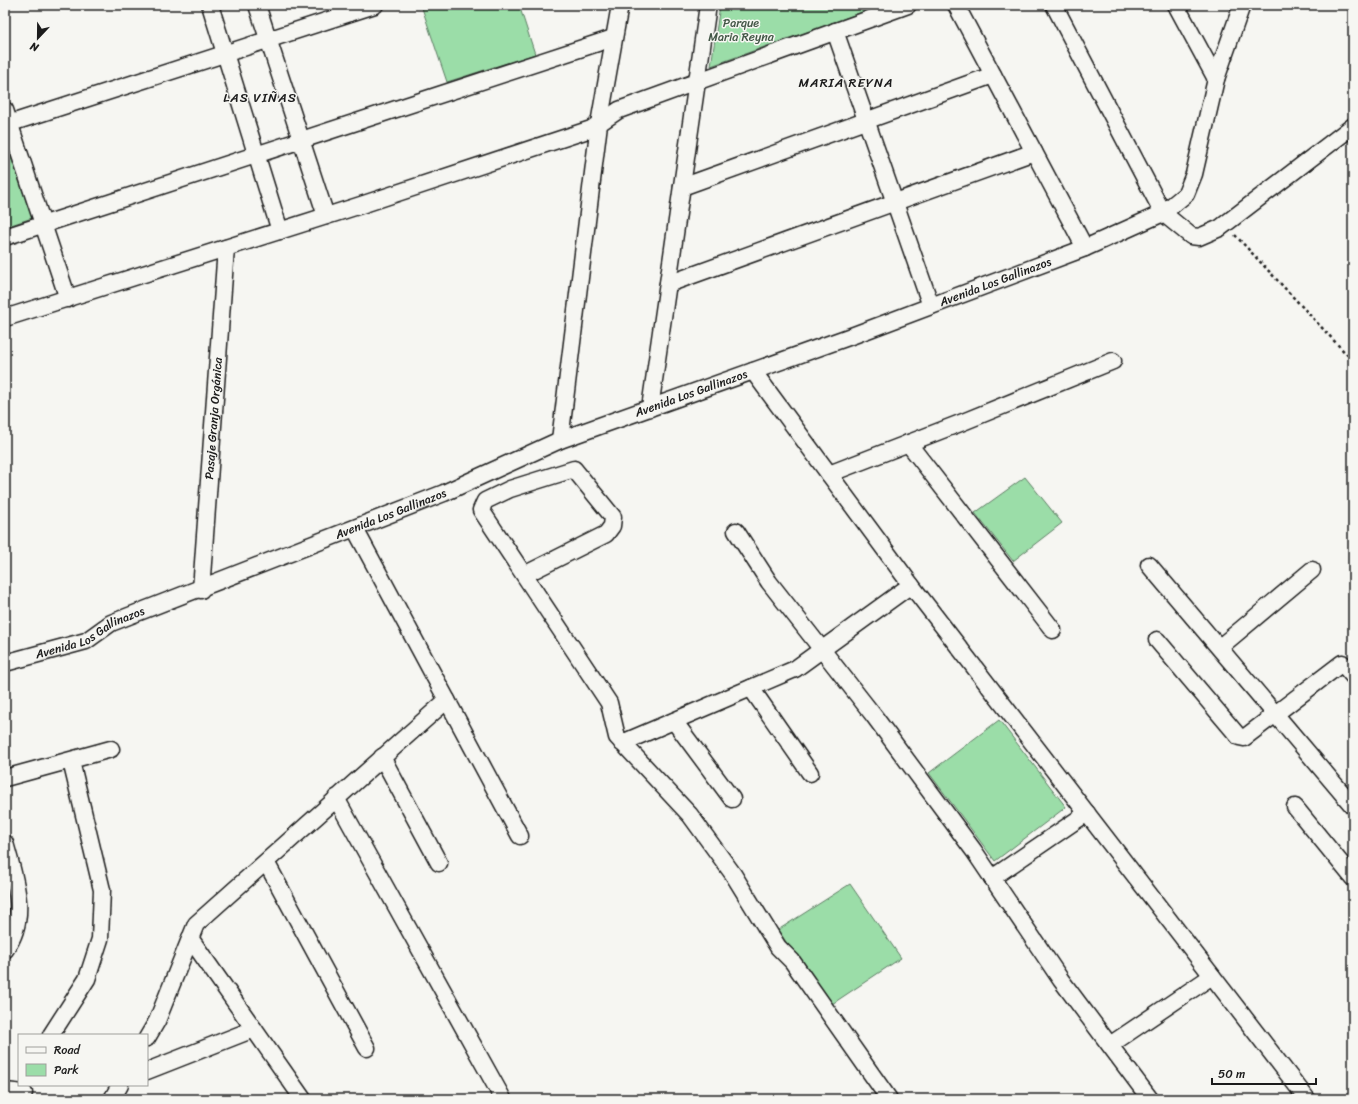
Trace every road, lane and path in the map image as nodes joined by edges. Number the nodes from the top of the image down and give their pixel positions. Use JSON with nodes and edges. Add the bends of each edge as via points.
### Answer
{"nodes":[{"id":1,"x":210,"y":5,"type":"edge"},
{"id":2,"x":258,"y":5,"type":"edge"},
{"id":3,"x":375,"y":5,"type":"edge"},
{"id":4,"x":620,"y":5,"type":"edge"},
{"id":5,"x":708,"y":5,"type":"edge"},
{"id":6,"x":908,"y":5,"type":"edge"},
{"id":7,"x":956,"y":5,"type":"edge"},
{"id":8,"x":1054,"y":5,"type":"edge"},
{"id":9,"x":1176,"y":5,"type":"edge"},
{"id":10,"x":1242,"y":5,"type":"edge"},
{"id":11,"x":834,"y":31,"type":"junction"},
{"id":12,"x":613,"y":38,"type":"junction"},
{"id":13,"x":269,"y":40,"type":"junction"},
{"id":14,"x":225,"y":54,"type":"junction"},
{"id":15,"x":993,"y":75,"type":"junction"},
{"id":16,"x":1216,"y":79,"type":"junction"},
{"id":17,"x":697,"y":81,"type":"junction"},
{"id":18,"x":7,"y":119,"type":"edge"},
{"id":19,"x":866,"y":120,"type":"junction"},
{"id":20,"x":599,"y":124,"type":"junction"},
{"id":21,"x":1353,"y":126,"type":"edge"},
{"id":22,"x":301,"y":140,"type":"junction"},
{"id":23,"x":1034,"y":152,"type":"junction"},
{"id":24,"x":256,"y":155,"type":"junction"},
{"id":25,"x":682,"y":187,"type":"junction"},
{"id":26,"x":895,"y":202,"type":"junction"},
{"id":27,"x":1163,"y":213,"type":"junction"},
{"id":28,"x":326,"y":216,"type":"junction"},
{"id":29,"x":1225,"y":224,"type":"junction"},
{"id":30,"x":43,"y":225,"type":"junction"},
{"id":31,"x":280,"y":231,"type":"junction"},
{"id":32,"x":5,"y":237,"type":"edge"},
{"id":33,"x":226,"y":248,"type":"junction"},
{"id":34,"x":1085,"y":248,"type":"junction"},
{"id":35,"x":668,"y":284,"type":"junction"},
{"id":36,"x":68,"y":298,"type":"junction"},
{"id":37,"x":931,"y":306,"type":"junction"},
{"id":38,"x":5,"y":318,"type":"edge"},
{"id":39,"x":1113,"y":361,"type":"dead end"},
{"id":40,"x":1353,"y":361,"type":"edge"},
{"id":41,"x":755,"y":374,"type":"junction"},
{"id":42,"x":650,"y":408,"type":"junction"},
{"id":43,"x":560,"y":440,"type":"junction"},
{"id":44,"x":908,"y":443,"type":"junction"},
{"id":45,"x":829,"y":474,"type":"junction"},
{"id":46,"x":355,"y":529,"type":"junction"},
{"id":47,"x":736,"y":531,"type":"dead end"},
{"id":48,"x":1149,"y":565,"type":"dead end"},
{"id":49,"x":1312,"y":570,"type":"dead end"},
{"id":50,"x":524,"y":575,"type":"junction"},
{"id":51,"x":911,"y":585,"type":"junction"},
{"id":52,"x":200,"y":590,"type":"junction"},
{"id":53,"x":1053,"y":630,"type":"dead end"},
{"id":54,"x":1157,"y":640,"type":"dead end"},
{"id":55,"x":1220,"y":647,"type":"junction"},
{"id":56,"x":823,"y":651,"type":"junction"},
{"id":57,"x":5,"y":663,"type":"edge"},
{"id":58,"x":1353,"y":676,"type":"edge"},
{"id":59,"x":751,"y":688,"type":"junction"},
{"id":60,"x":447,"y":700,"type":"junction"},
{"id":61,"x":1276,"y":714,"type":"junction"},
{"id":62,"x":674,"y":721,"type":"junction"},
{"id":63,"x":622,"y":743,"type":"junction"},
{"id":64,"x":111,"y":749,"type":"dead end"},
{"id":65,"x":382,"y":757,"type":"junction"},
{"id":66,"x":71,"y":761,"type":"junction"},
{"id":67,"x":810,"y":773,"type":"dead end"},
{"id":68,"x":5,"y":778,"type":"edge"},
{"id":69,"x":336,"y":798,"type":"junction"},
{"id":70,"x":732,"y":799,"type":"dead end"},
{"id":71,"x":1351,"y":801,"type":"edge"},
{"id":72,"x":1294,"y":807,"type":"dead end"},
{"id":73,"x":1087,"y":813,"type":"junction"},
{"id":74,"x":520,"y":836,"type":"dead end"},
{"id":75,"x":5,"y":843,"type":"edge"},
{"id":76,"x":266,"y":862,"type":"junction"},
{"id":77,"x":439,"y":863,"type":"dead end"},
{"id":78,"x":8,"y":865,"type":"edge"},
{"id":79,"x":992,"y":878,"type":"junction"},
{"id":80,"x":1353,"y":878,"type":"edge"},
{"id":81,"x":190,"y":938,"type":"junction"},
{"id":82,"x":5,"y":950,"type":"edge"},
{"id":83,"x":1212,"y":976,"type":"junction"},
{"id":84,"x":254,"y":1029,"type":"junction"},
{"id":85,"x":52,"y":1034,"type":"edge"},
{"id":86,"x":148,"y":1036,"type":"edge"},
{"id":87,"x":1110,"y":1045,"type":"junction"},
{"id":88,"x":367,"y":1048,"type":"dead end"},
{"id":89,"x":148,"y":1070,"type":"edge"},
{"id":90,"x":119,"y":1086,"type":"edge"},
{"id":91,"x":5,"y":1092,"type":"edge"},
{"id":92,"x":25,"y":1092,"type":"edge"},
{"id":93,"x":296,"y":1097,"type":"edge"},
{"id":94,"x":112,"y":1099,"type":"edge"},
{"id":95,"x":503,"y":1099,"type":"edge"},
{"id":96,"x":888,"y":1099,"type":"edge"},
{"id":97,"x":1150,"y":1099,"type":"edge"},
{"id":98,"x":1307,"y":1099,"type":"edge"}],
"edges":[{"from":1,"to":14,"type":"street"},
{"from":2,"to":13,"type":"street"},
{"from":3,"to":13,"type":"street"},
{"from":4,"to":12,"type":"street"},
{"from":5,"to":17,"type":"street"},
{"from":6,"to":11,"type":"street"},
{"from":7,"to":15,"type":"street"},
{"from":8,"to":27,"type":"street"},
{"from":9,"to":16,"type":"street"},
{"from":10,"to":16,"type":"street","name":"Avenida Los Gallinazos"},
{"from":11,"to":17,"type":"street"},
{"from":11,"to":19,"type":"street"},
{"from":12,"to":20,"type":"street"},
{"from":12,"to":22,"type":"street"},
{"from":13,"to":14,"type":"street"},
{"from":13,"to":22,"type":"street"},
{"from":14,"to":18,"type":"street"},
{"from":14,"to":24,"type":"street"},
{"from":15,"to":19,"type":"street"},
{"from":15,"to":23,"type":"street"},
{"from":16,"to":27,"type":"street","name":"Avenida Los Gallinazos","via":[[1194,174],[1186,194]]},
{"from":17,"to":20,"type":"street","via":[[619,110]]},
{"from":17,"to":25,"type":"street"},
{"from":18,"to":30,"type":"street"},
{"from":19,"to":25,"type":"street"},
{"from":19,"to":26,"type":"street"},
{"from":20,"to":28,"type":"street","via":[[591,129]]},
{"from":20,"to":43,"type":"street"},
{"from":21,"to":29,"type":"street"},
{"from":22,"to":24,"type":"street"},
{"from":22,"to":28,"type":"street"},
{"from":23,"to":26,"type":"street"},
{"from":23,"to":34,"type":"street"},
{"from":24,"to":30,"type":"street"},
{"from":24,"to":31,"type":"street"},
{"from":25,"to":35,"type":"street"},
{"from":26,"to":35,"type":"street"},
{"from":26,"to":37,"type":"street"},
{"from":27,"to":29,"type":"street","via":[[1191,236],[1199,237]]},
{"from":27,"to":34,"type":"street","name":"Avenida Los Gallinazos"},
{"from":28,"to":31,"type":"street"},
{"from":29,"to":40,"type":"path"},
{"from":30,"to":32,"type":"street"},
{"from":30,"to":36,"type":"street"},
{"from":31,"to":33,"type":"street"},
{"from":33,"to":36,"type":"street"},
{"from":33,"to":52,"type":"street","name":"Pasaje Granja Orgánica"},
{"from":34,"to":37,"type":"street","name":"Avenida Los Gallinazos"},
{"from":35,"to":42,"type":"street"},
{"from":36,"to":38,"type":"street"},
{"from":37,"to":41,"type":"street","name":"Avenida Los Gallinazos"},
{"from":39,"to":44,"type":"street"},
{"from":41,"to":42,"type":"street","name":"Avenida Los Gallinazos"},
{"from":41,"to":45,"type":"street"},
{"from":42,"to":43,"type":"street","name":"Avenida Los Gallinazos"},
{"from":43,"to":46,"type":"street","name":"Avenida Los Gallinazos","via":[[444,493]]},
{"from":44,"to":45,"type":"street"},
{"from":44,"to":53,"type":"street"},
{"from":45,"to":51,"type":"street"},
{"from":46,"to":52,"type":"street","name":"Avenida Los Gallinazos"},
{"from":46,"to":60,"type":"street"},
{"from":47,"to":56,"type":"street","via":[[769,582]]},
{"from":48,"to":55,"type":"street"},
{"from":49,"to":55,"type":"street"},
{"from":50,"to":50,"type":"street","via":[[606,534],[612,526],[613,517],[574,469],[510,489],[482,505],[481,510]]},
{"from":50,"to":63,"type":"street","via":[[609,703],[617,737]]},
{"from":51,"to":56,"type":"street"},
{"from":51,"to":73,"type":"street"},
{"from":52,"to":57,"type":"street","name":"Avenida Los Gallinazos","via":[[111,623],[86,641]]},
{"from":54,"to":61,"type":"street","via":[[1239,737],[1244,738]]},
{"from":55,"to":61,"type":"street"},
{"from":56,"to":59,"type":"street","via":[[795,669]]},
{"from":56,"to":79,"type":"street","via":[[874,716]]},
{"from":58,"to":61,"type":"street","via":[[1342,663]]},
{"from":59,"to":62,"type":"street"},
{"from":59,"to":67,"type":"street"},
{"from":60,"to":65,"type":"street"},
{"from":60,"to":74,"type":"street"},
{"from":61,"to":71,"type":"street"},
{"from":62,"to":63,"type":"street"},
{"from":62,"to":70,"type":"street"},
{"from":63,"to":96,"type":"street","via":[[694,821],[733,874],[778,946],[792,961]]},
{"from":64,"to":66,"type":"street"},
{"from":65,"to":69,"type":"street"},
{"from":65,"to":77,"type":"street"},
{"from":66,"to":68,"type":"street"},
{"from":66,"to":85,"type":"street","via":[[102,890],[100,939],[87,979]]},
{"from":69,"to":76,"type":"street"},
{"from":69,"to":95,"type":"street"},
{"from":72,"to":80,"type":"street"},
{"from":73,"to":79,"type":"street"},
{"from":73,"to":83,"type":"street"},
{"from":75,"to":78,"type":"street"},
{"from":76,"to":81,"type":"street","via":[[196,924]]},
{"from":76,"to":88,"type":"street"},
{"from":78,"to":82,"type":"street","via":[[19,905],[18,925],[12,941]]},
{"from":79,"to":87,"type":"street","via":[[1061,980]]},
{"from":81,"to":84,"type":"street"},
{"from":81,"to":86,"type":"street","via":[[157,1021]]},
{"from":83,"to":87,"type":"street"},
{"from":83,"to":98,"type":"street"},
{"from":84,"to":89,"type":"street"},
{"from":84,"to":93,"type":"street"},
{"from":87,"to":97,"type":"street"},
{"from":90,"to":94,"type":"street"},
{"from":91,"to":92,"type":"street"}]}
